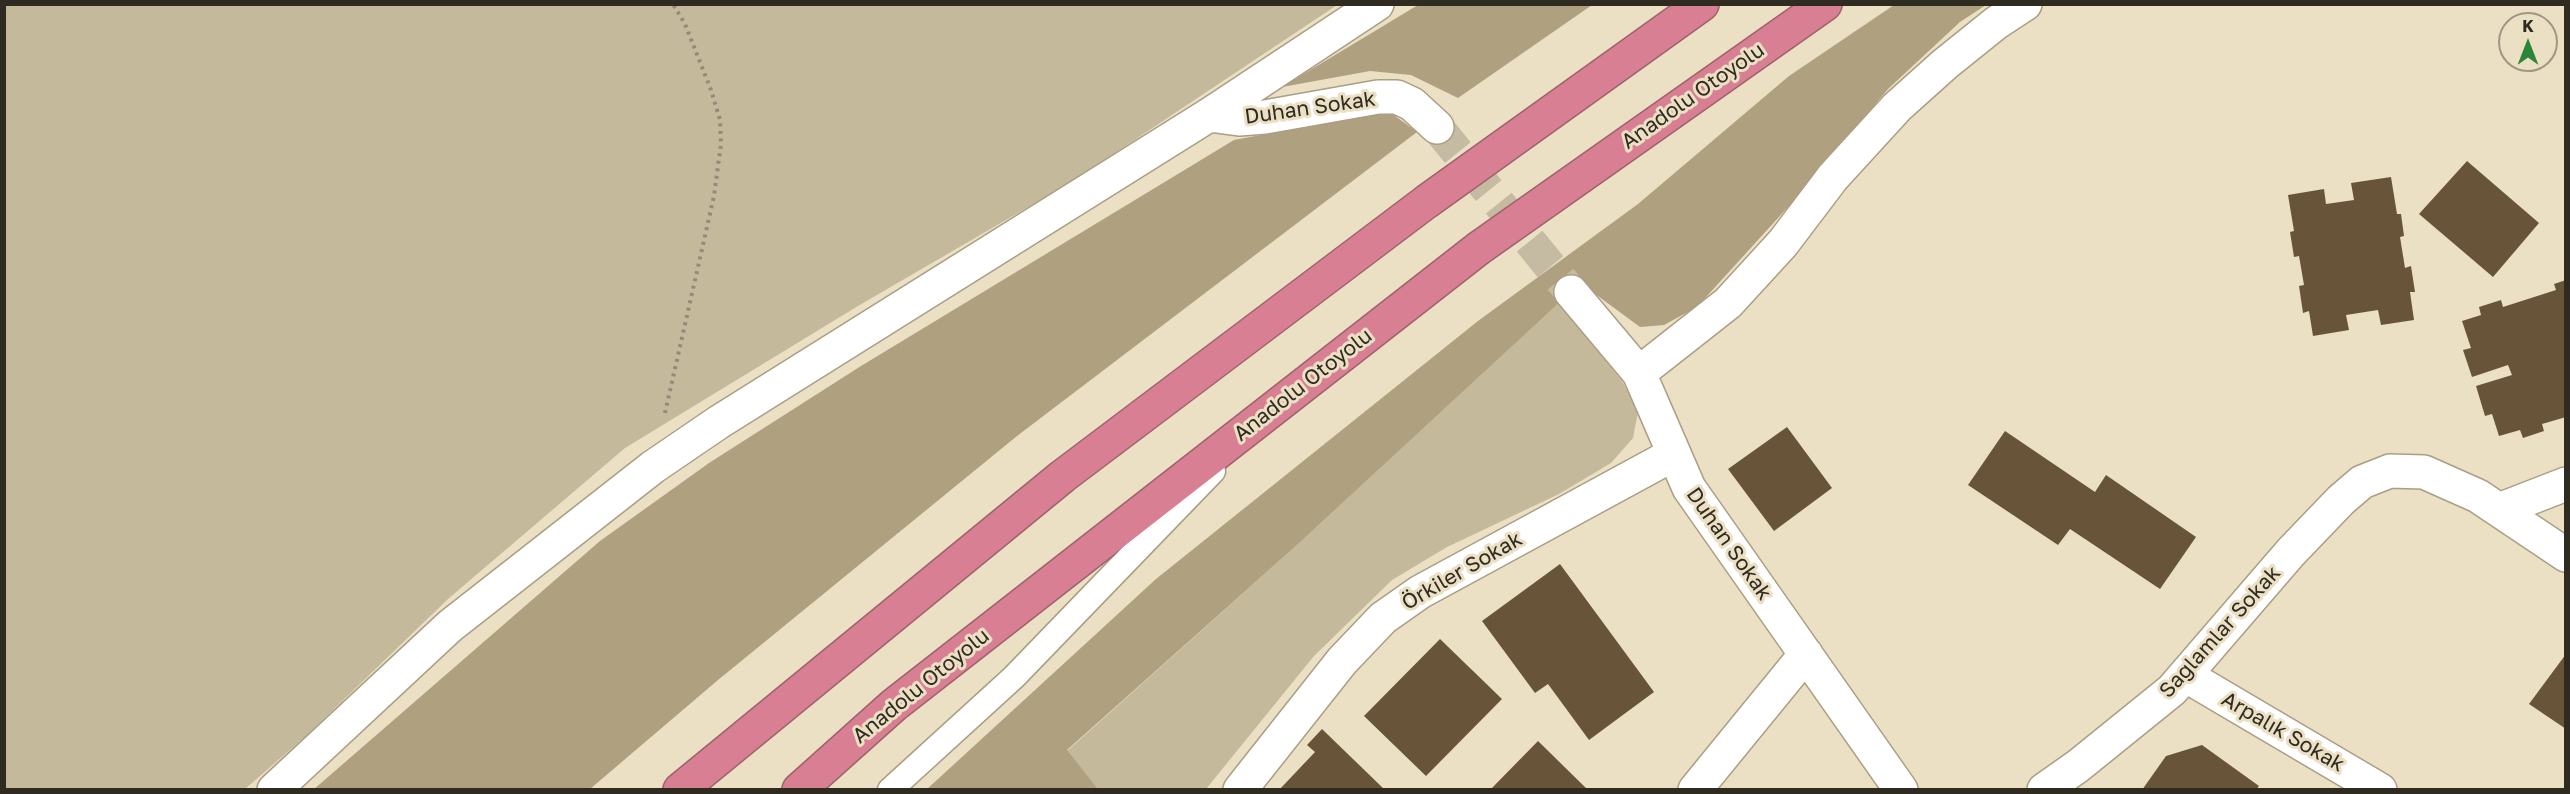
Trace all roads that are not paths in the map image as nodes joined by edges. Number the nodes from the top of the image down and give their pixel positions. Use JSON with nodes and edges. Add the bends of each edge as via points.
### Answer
{"nodes":[{"id":1,"x":1377,"y":4,"type":"edge"},
{"id":2,"x":1702,"y":4,"type":"edge"},
{"id":3,"x":1824,"y":4,"type":"edge"},
{"id":4,"x":2025,"y":4,"type":"edge"},
{"id":5,"x":1209,"y":115,"type":"junction"},
{"id":6,"x":1437,"y":127,"type":"tunnel mouth"},
{"id":7,"x":1571,"y":292,"type":"tunnel mouth"},
{"id":8,"x":1639,"y":372,"type":"junction"},
{"id":9,"x":1278,"y":404,"type":"junction"},
{"id":10,"x":1674,"y":454,"type":"junction"},
{"id":11,"x":2565,"y":484,"type":"edge"},
{"id":12,"x":2499,"y":510,"type":"junction"},
{"id":13,"x":2565,"y":555,"type":"edge"},
{"id":14,"x":1806,"y":654,"type":"junction"},
{"id":15,"x":2185,"y":675,"type":"junction"},
{"id":16,"x":274,"y":789,"type":"edge"},
{"id":17,"x":680,"y":789,"type":"edge"},
{"id":18,"x":799,"y":789,"type":"edge"},
{"id":19,"x":890,"y":789,"type":"edge"},
{"id":20,"x":1240,"y":789,"type":"edge"},
{"id":21,"x":1695,"y":789,"type":"edge"},
{"id":22,"x":1901,"y":789,"type":"edge"},
{"id":23,"x":2044,"y":789,"type":"edge"},
{"id":24,"x":2380,"y":789,"type":"edge"}],
"edges":[{"from":1,"to":5,"type":"street"},
{"from":2,"to":17,"type":"highway","via":[[1426,202],[1064,476]]},
{"from":3,"to":9,"type":"highway","name":"Anadolu Otoyolu","via":[[1488,242]]},
{"from":4,"to":8,"type":"street","via":[[1945,64],[1897,107],[1728,303]]},
{"from":5,"to":6,"type":"street","name":"Duhan Sokak","via":[[1265,117],[1398,97]]},
{"from":5,"to":16,"type":"street","via":[[653,467],[450,626]]},
{"from":7,"to":8,"type":"street","name":"Duhan Sokak"},
{"from":8,"to":10,"type":"street","name":"Duhan Sokak"},
{"from":9,"to":18,"type":"highway","name":"Anadolu Otoyolu","via":[[894,705]]},
{"from":9,"to":19,"type":"lane","via":[[1014,677]]},
{"from":10,"to":14,"type":"street","name":"Duhan Sokak","via":[[1689,488]]},
{"from":10,"to":20,"type":"street","name":"Örkiler Sokak","via":[[1420,592],[1383,618],[1342,660]]},
{"from":11,"to":12,"type":"street"},
{"from":12,"to":13,"type":"street"},
{"from":12,"to":15,"type":"street","name":"Sağlamlar Sokak","via":[[2424,472],[2390,471],[2362,482],[2291,552]]},
{"from":14,"to":21,"type":"street"},
{"from":14,"to":22,"type":"street","name":"Duhan Sokak"},
{"from":15,"to":23,"type":"street","name":"Sağlamlar Sokak","via":[[2172,690],[2078,766]]},
{"from":15,"to":24,"type":"street","name":"Arpalık Sokak"}]}
